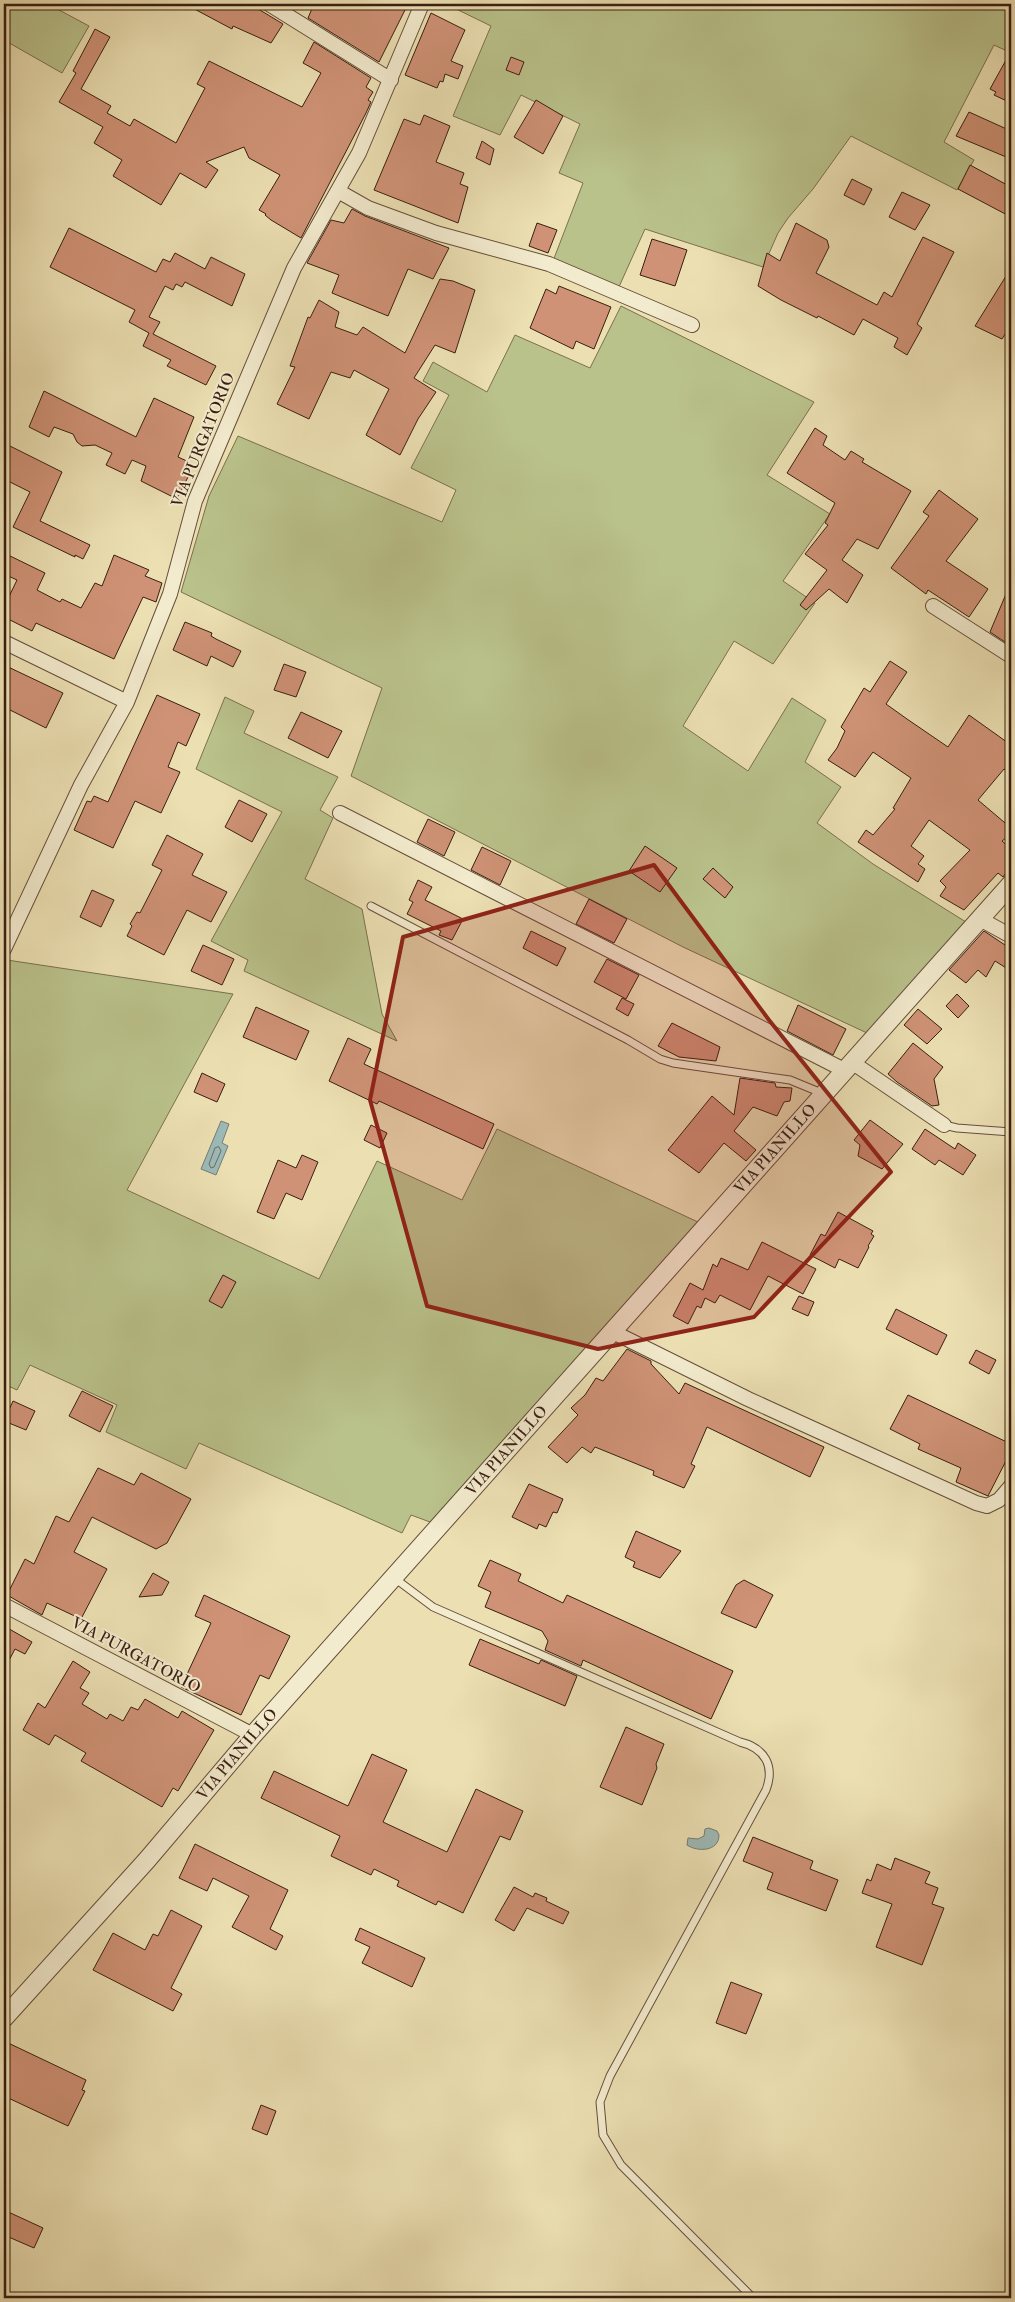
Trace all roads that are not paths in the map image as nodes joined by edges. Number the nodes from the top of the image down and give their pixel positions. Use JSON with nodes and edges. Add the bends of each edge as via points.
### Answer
{"nodes":[{"id":1,"x":269,"y":4,"type":"edge"},
{"id":2,"x":422,"y":4,"type":"edge"},
{"id":3,"x":391,"y":80,"type":"junction"},
{"id":4,"x":338,"y":191,"type":"junction"},
{"id":5,"x":692,"y":325,"type":"dead end"},
{"id":6,"x":933,"y":606,"type":"dead end"},
{"id":7,"x":4,"y":642,"type":"edge"},
{"id":8,"x":1011,"y":656,"type":"edge"},
{"id":9,"x":126,"y":702,"type":"junction"},
{"id":10,"x":340,"y":813,"type":"dead end"},
{"id":11,"x":1011,"y":884,"type":"edge"},
{"id":12,"x":371,"y":906,"type":"dead end"},
{"id":13,"x":980,"y":919,"type":"junction"},
{"id":14,"x":1011,"y":936,"type":"edge"},
{"id":15,"x":4,"y":949,"type":"edge"},
{"id":16,"x":850,"y":1067,"type":"junction"},
{"id":17,"x":824,"y":1094,"type":"junction"},
{"id":18,"x":944,"y":1125,"type":"joint"},
{"id":19,"x":1011,"y":1132,"type":"edge"},
{"id":20,"x":613,"y":1332,"type":"junction"},
{"id":21,"x":1011,"y":1486,"type":"edge"},
{"id":22,"x":393,"y":1577,"type":"junction"},
{"id":23,"x":4,"y":1605,"type":"edge"},
{"id":24,"x":253,"y":1735,"type":"junction"},
{"id":25,"x":4,"y":2018,"type":"edge"},
{"id":26,"x":753,"y":2298,"type":"edge"}],
"edges":[{"from":1,"to":3,"type":"street"},
{"from":2,"to":3,"type":"street","name":"VIA PURGATORIO"},
{"from":3,"to":4,"type":"street","name":"VIA PURGATORIO","via":[[360,153]]},
{"from":4,"to":5,"type":"street","via":[[368,208],[436,233],[549,264]]},
{"from":4,"to":9,"type":"street","name":"VIA PURGATORIO","via":[[294,268],[195,501],[170,594]]},
{"from":6,"to":8,"type":"street"},
{"from":7,"to":9,"type":"street"},
{"from":9,"to":15,"type":"street","name":"VIA PURGATORIO","via":[[81,785]]},
{"from":10,"to":16,"type":"street"},
{"from":11,"to":13,"type":"street","name":"VIA PIANILLO"},
{"from":12,"to":17,"type":"lane","via":[[660,1059],[790,1080]]},
{"from":13,"to":14,"type":"street"},
{"from":13,"to":16,"type":"street","name":"VIA PIANILLO"},
{"from":16,"to":17,"type":"street","name":"VIA PIANILLO"},
{"from":16,"to":18,"type":"street"},
{"from":17,"to":20,"type":"street","name":"VIA PIANILLO"},
{"from":18,"to":19,"type":"lane"},
{"from":20,"to":21,"type":"street","via":[[748,1399],[976,1503],[987,1506]]},
{"from":20,"to":22,"type":"street","name":"VIA PIANILLO"},
{"from":22,"to":24,"type":"street","name":"VIA PIANILLO"},
{"from":22,"to":26,"type":"lane","via":[[433,1607],[740,1742],[751,1744],[766,1759],[770,1780],[766,1790],[610,2076],[600,2102],[603,2135],[621,2165]]},
{"from":23,"to":24,"type":"street","name":"VIA PURGATORIO"},
{"from":24,"to":25,"type":"street","name":"VIA PIANILLO","via":[[147,1860]]}]}
